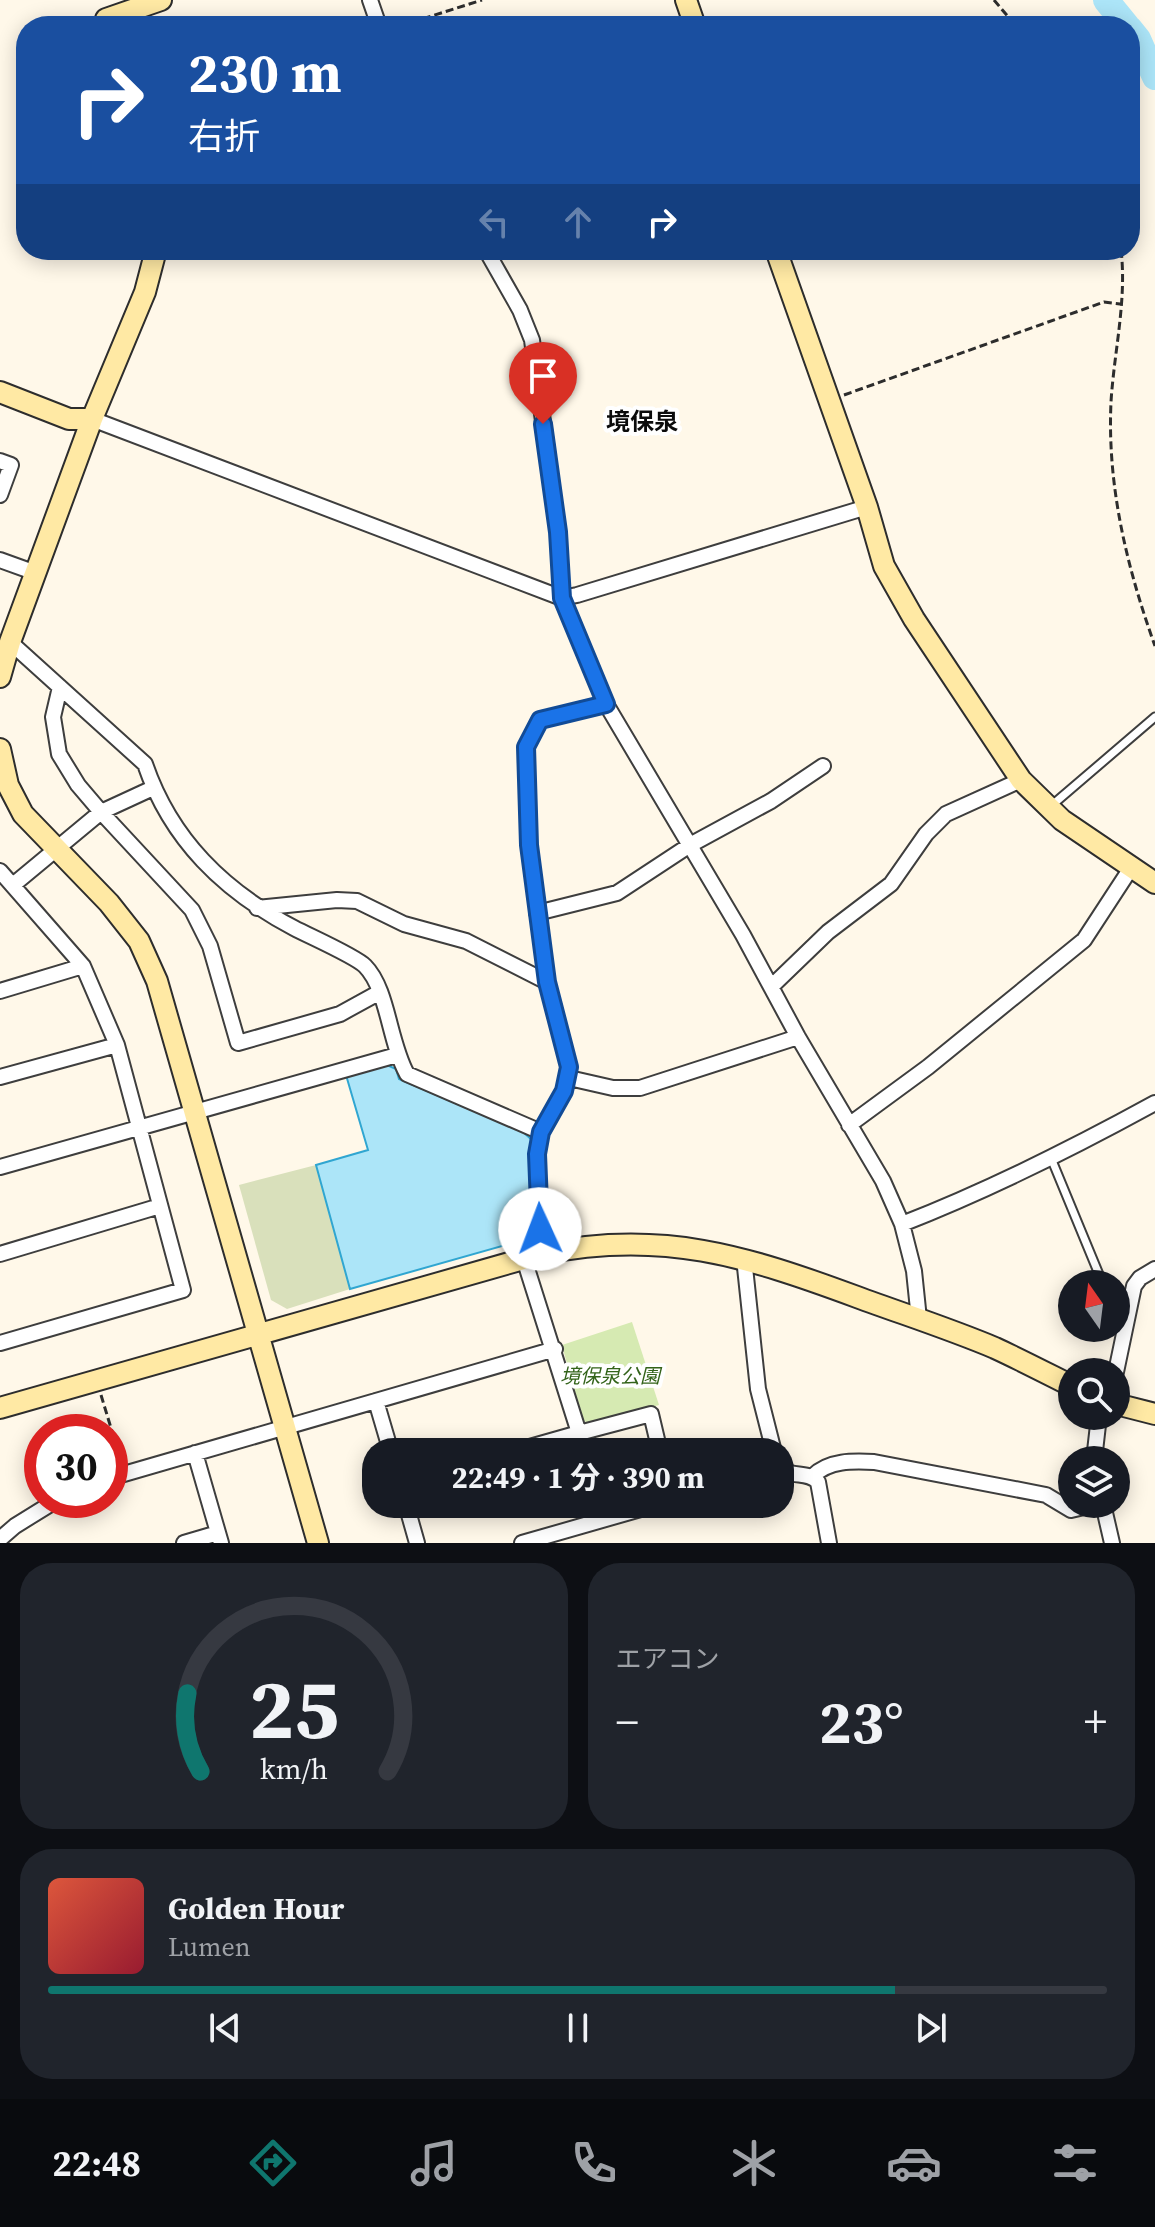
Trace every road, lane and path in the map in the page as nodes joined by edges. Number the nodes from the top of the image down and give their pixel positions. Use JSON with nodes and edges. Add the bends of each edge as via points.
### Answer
{"nodes":[{"id":1,"x":161,"y":0,"type":"edge"},
{"id":2,"x":482,"y":0,"type":"edge"},
{"id":3,"x":994,"y":0,"type":"edge"},
{"id":4,"x":104,"y":15,"type":"edge"},
{"id":5,"x":432,"y":16,"type":"edge"},
{"id":6,"x":1008,"y":16,"type":"edge"},
{"id":7,"x":153,"y":260,"type":"edge"},
{"id":8,"x":492,"y":260,"type":"edge"},
{"id":9,"x":780,"y":260,"type":"edge"},
{"id":10,"x":1121,"y":260,"type":"edge"},
{"id":11,"x":1120,"y":304,"type":"junction"},
{"id":12,"x":0,"y":392,"type":"edge"},
{"id":13,"x":829,"y":401,"type":"junction"},
{"id":14,"x":92,"y":419,"type":"junction"},
{"id":15,"x":0,"y":461,"type":"edge"},
{"id":16,"x":0,"y":495,"type":"edge"},
{"id":17,"x":867,"y":507,"type":"junction"},
{"id":18,"x":0,"y":560,"type":"edge"},
{"id":19,"x":36,"y":573,"type":"junction"},
{"id":20,"x":562,"y":598,"type":"junction"},
{"id":21,"x":10,"y":642,"type":"junction"},
{"id":22,"x":1155,"y":646,"type":"edge"},
{"id":23,"x":0,"y":677,"type":"edge"},
{"id":24,"x":60,"y":687,"type":"junction"},
{"id":25,"x":606,"y":704,"type":"junction"},
{"id":26,"x":1155,"y":717,"type":"edge"},
{"id":27,"x":0,"y":749,"type":"edge"},
{"id":28,"x":823,"y":766,"type":"dead end"},
{"id":29,"x":1021,"y":780,"type":"junction"},
{"id":30,"x":153,"y":788,"type":"junction"},
{"id":31,"x":1049,"y":808,"type":"junction"},
{"id":32,"x":101,"y":812,"type":"junction"},
{"id":33,"x":690,"y":845,"type":"junction"},
{"id":34,"x":56,"y":848,"type":"junction"},
{"id":35,"x":1131,"y":868,"type":"junction"},
{"id":36,"x":0,"y":871,"type":"edge"},
{"id":37,"x":1155,"y":883,"type":"edge"},
{"id":38,"x":13,"y":885,"type":"junction"},
{"id":39,"x":256,"y":908,"type":"junction"},
{"id":40,"x":537,"y":913,"type":"junction"},
{"id":41,"x":83,"y":966,"type":"junction"},
{"id":42,"x":547,"y":982,"type":"junction"},
{"id":43,"x":771,"y":987,"type":"junction"},
{"id":44,"x":0,"y":991,"type":"edge"},
{"id":45,"x":380,"y":992,"type":"junction"},
{"id":46,"x":798,"y":1037,"type":"junction"},
{"id":47,"x":117,"y":1045,"type":"junction"},
{"id":48,"x":397,"y":1055,"type":"junction"},
{"id":49,"x":0,"y":1077,"type":"edge"},
{"id":50,"x":569,"y":1078,"type":"junction"},
{"id":51,"x":1155,"y":1103,"type":"edge"},
{"id":52,"x":196,"y":1110,"type":"junction"},
{"id":53,"x":849,"y":1125,"type":"junction"},
{"id":54,"x":139,"y":1127,"type":"junction"},
{"id":55,"x":541,"y":1132,"type":"junction"},
{"id":56,"x":1051,"y":1158,"type":"junction"},
{"id":57,"x":0,"y":1167,"type":"edge"},
{"id":58,"x":160,"y":1206,"type":"junction"},
{"id":59,"x":902,"y":1224,"type":"junction"},
{"id":60,"x":0,"y":1254,"type":"edge"},
{"id":61,"x":533,"y":1257,"type":"junction"},
{"id":62,"x":744,"y":1258,"type":"junction"},
{"id":63,"x":1155,"y":1269,"type":"edge"},
{"id":64,"x":1097,"y":1270,"type":"edge"},
{"id":65,"x":1130,"y":1307,"type":"edge"},
{"id":66,"x":919,"y":1319,"type":"junction"},
{"id":67,"x":257,"y":1334,"type":"junction"},
{"id":68,"x":0,"y":1343,"type":"edge"},
{"id":69,"x":555,"y":1349,"type":"junction"},
{"id":70,"x":1058,"y":1379,"type":"edge"},
{"id":71,"x":96,"y":1380,"type":"junction"},
{"id":72,"x":376,"y":1401,"type":"junction"},
{"id":73,"x":0,"y":1408,"type":"edge"},
{"id":74,"x":1130,"y":1408,"type":"edge"},
{"id":75,"x":103,"y":1414,"type":"edge"},
{"id":76,"x":1155,"y":1414,"type":"edge"},
{"id":77,"x":285,"y":1427,"type":"junction"},
{"id":78,"x":579,"y":1433,"type":"junction"},
{"id":79,"x":387,"y":1438,"type":"edge"},
{"id":80,"x":561,"y":1438,"type":"edge"},
{"id":81,"x":657,"y":1438,"type":"edge"},
{"id":82,"x":770,"y":1438,"type":"edge"},
{"id":83,"x":195,"y":1453,"type":"junction"},
{"id":84,"x":128,"y":1473,"type":"edge"},
{"id":85,"x":794,"y":1475,"type":"edge"},
{"id":86,"x":813,"y":1476,"type":"junction"},
{"id":87,"x":1058,"y":1502,"type":"edge"},
{"id":88,"x":28,"y":1518,"type":"edge"},
{"id":89,"x":410,"y":1518,"type":"edge"},
{"id":90,"x":609,"y":1518,"type":"edge"},
{"id":91,"x":1104,"y":1518,"type":"edge"},
{"id":92,"x":219,"y":1538,"type":"edge"},
{"id":93,"x":0,"y":1539,"type":"edge"},
{"id":94,"x":184,"y":1543,"type":"edge"},
{"id":95,"x":318,"y":1543,"type":"edge"},
{"id":96,"x":417,"y":1543,"type":"edge"},
{"id":97,"x":522,"y":1543,"type":"edge"},
{"id":98,"x":829,"y":1543,"type":"edge"},
{"id":99,"x":1112,"y":1543,"type":"edge"}],
"edges":[{"from":1,"to":4,"type":"street"},
{"from":2,"to":5,"type":"path"},
{"from":3,"to":6,"type":"path"},
{"from":7,"to":14,"type":"street"},
{"from":8,"to":20,"type":"street","via":[[532,340]]},
{"from":9,"to":13,"type":"street"},
{"from":10,"to":11,"type":"path"},
{"from":11,"to":13,"type":"path","via":[[1104,302]]},
{"from":11,"to":22,"type":"path","via":[[1111,404],[1113,482],[1128,563]]},
{"from":12,"to":14,"type":"street","via":[[69,419]]},
{"from":13,"to":17,"type":"street"},
{"from":14,"to":19,"type":"street"},
{"from":14,"to":20,"type":"street"},
{"from":15,"to":16,"type":"street","via":[[11,465]]},
{"from":17,"to":20,"type":"street"},
{"from":17,"to":29,"type":"street","via":[[884,566]]},
{"from":18,"to":19,"type":"street"},
{"from":19,"to":21,"type":"street"},
{"from":20,"to":25,"type":"street"},
{"from":21,"to":23,"type":"street"},
{"from":21,"to":24,"type":"street"},
{"from":24,"to":30,"type":"street","via":[[145,764]]},
{"from":24,"to":32,"type":"street","via":[[53,717],[59,754]]},
{"from":25,"to":33,"type":"street"},
{"from":25,"to":40,"type":"street","via":[[540,720],[526,747]]},
{"from":26,"to":31,"type":"lane"},
{"from":27,"to":34,"type":"street","via":[[8,785],[23,814]]},
{"from":28,"to":33,"type":"street"},
{"from":29,"to":31,"type":"street"},
{"from":29,"to":43,"type":"street","via":[[946,814],[891,884],[828,932]]},
{"from":30,"to":32,"type":"street"},
{"from":30,"to":39,"type":"street","via":[[197,856]]},
{"from":31,"to":35,"type":"street"},
{"from":32,"to":34,"type":"street"},
{"from":32,"to":45,"type":"street","via":[[192,910],[210,946],[238,1043],[340,1014]]},
{"from":33,"to":40,"type":"street","via":[[617,893]]},
{"from":33,"to":43,"type":"street"},
{"from":34,"to":38,"type":"street"},
{"from":34,"to":52,"type":"street","via":[[139,941],[157,981]]},
{"from":35,"to":37,"type":"street"},
{"from":35,"to":53,"type":"street","via":[[1084,940]]},
{"from":36,"to":38,"type":"street"},
{"from":38,"to":41,"type":"street"},
{"from":39,"to":42,"type":"street","via":[[357,901],[404,924],[466,941]]},
{"from":39,"to":45,"type":"street","via":[[364,965]]},
{"from":40,"to":42,"type":"street"},
{"from":41,"to":44,"type":"street"},
{"from":41,"to":47,"type":"street"},
{"from":42,"to":50,"type":"street"},
{"from":43,"to":46,"type":"street"},
{"from":45,"to":48,"type":"street"},
{"from":46,"to":50,"type":"street","via":[[640,1088]]},
{"from":46,"to":53,"type":"street"},
{"from":47,"to":49,"type":"street"},
{"from":47,"to":54,"type":"street"},
{"from":48,"to":52,"type":"street"},
{"from":48,"to":55,"type":"street","via":[[407,1074]]},
{"from":50,"to":55,"type":"street"},
{"from":51,"to":56,"type":"street"},
{"from":52,"to":54,"type":"street"},
{"from":52,"to":67,"type":"street"},
{"from":53,"to":59,"type":"street"},
{"from":54,"to":57,"type":"street"},
{"from":54,"to":58,"type":"street"},
{"from":55,"to":61,"type":"street"},
{"from":56,"to":59,"type":"street"},
{"from":56,"to":64,"type":"lane"},
{"from":58,"to":60,"type":"street"},
{"from":58,"to":68,"type":"street","via":[[183,1290]]},
{"from":59,"to":66,"type":"street"},
{"from":61,"to":62,"type":"street","via":[[576,1247],[627,1244]]},
{"from":61,"to":67,"type":"street"},
{"from":61,"to":69,"type":"street"},
{"from":62,"to":66,"type":"street"},
{"from":62,"to":82,"type":"street","via":[[758,1389]]},
{"from":63,"to":65,"type":"street","via":[[1134,1286]]},
{"from":66,"to":70,"type":"street"},
{"from":67,"to":71,"type":"street"},
{"from":67,"to":77,"type":"street"},
{"from":69,"to":72,"type":"street"},
{"from":69,"to":78,"type":"street"},
{"from":71,"to":73,"type":"street"},
{"from":71,"to":75,"type":"path"},
{"from":72,"to":77,"type":"street"},
{"from":72,"to":79,"type":"street"},
{"from":74,"to":76,"type":"street"},
{"from":77,"to":83,"type":"street"},
{"from":77,"to":95,"type":"street"},
{"from":78,"to":80,"type":"street"},
{"from":78,"to":81,"type":"street","via":[[651,1414]]},
{"from":83,"to":84,"type":"street"},
{"from":83,"to":92,"type":"street"},
{"from":85,"to":86,"type":"street"},
{"from":86,"to":87,"type":"street","via":[[833,1465],[874,1462],[1046,1495]]},
{"from":86,"to":98,"type":"street"},
{"from":88,"to":93,"type":"street"},
{"from":89,"to":96,"type":"street"},
{"from":90,"to":97,"type":"street"},
{"from":91,"to":99,"type":"street"},
{"from":92,"to":94,"type":"street"}]}
